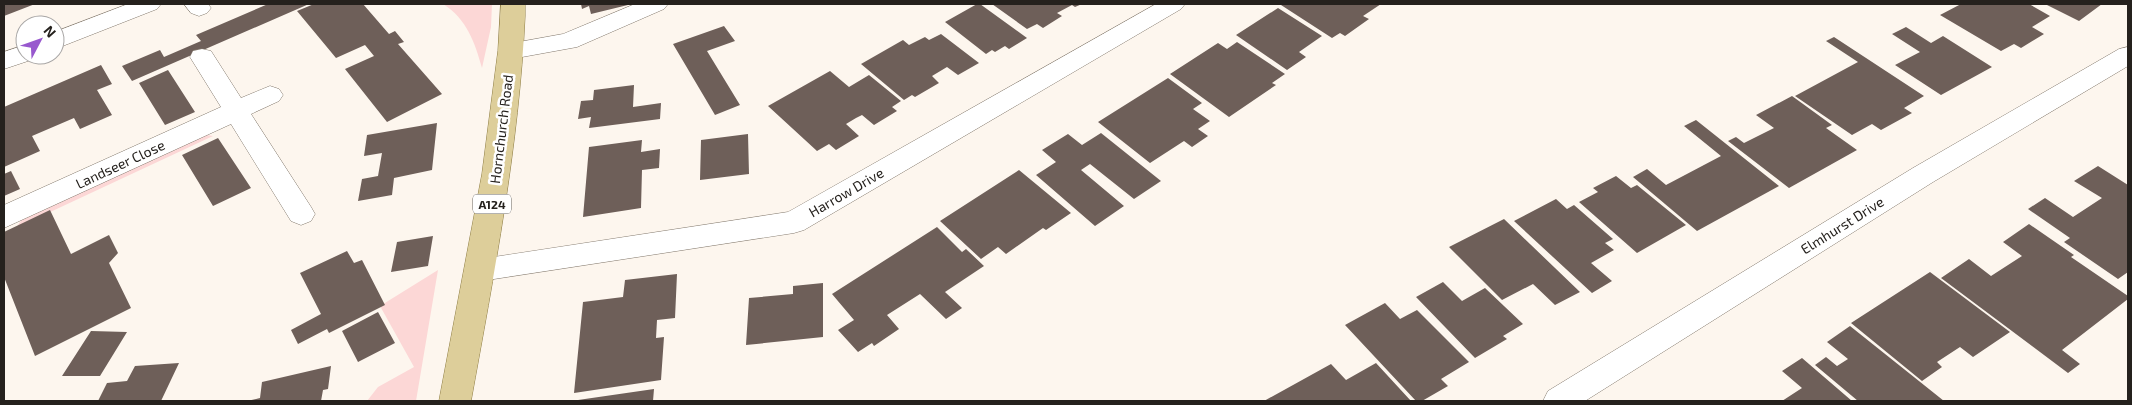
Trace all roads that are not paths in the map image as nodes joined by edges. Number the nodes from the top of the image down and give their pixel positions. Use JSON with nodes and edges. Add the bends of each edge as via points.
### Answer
{"nodes":[{"id":1,"x":149,"y":4,"type":"edge"},
{"id":2,"x":514,"y":4,"type":"edge"},
{"id":3,"x":656,"y":4,"type":"edge"},
{"id":4,"x":1173,"y":4,"type":"edge"},
{"id":5,"x":65,"y":37,"type":"edge"},
{"id":6,"x":511,"y":51,"type":"junction"},
{"id":7,"x":2128,"y":55,"type":"edge"},
{"id":8,"x":202,"y":57,"type":"dead end"},
{"id":9,"x":270,"y":95,"type":"dead end"},
{"id":10,"x":236,"y":111,"type":"junction"},
{"id":11,"x":301,"y":214,"type":"dead end"},
{"id":12,"x":4,"y":218,"type":"edge"},
{"id":13,"x":481,"y":270,"type":"junction"},
{"id":14,"x":455,"y":401,"type":"edge"},
{"id":15,"x":1559,"y":401,"type":"edge"}],
"edges":[{"from":1,"to":5,"type":"street"},
{"from":2,"to":6,"type":"main road","name":"Hornchurch Road","number":"A124"},
{"from":3,"to":6,"type":"street","via":[[568,41]]},
{"from":4,"to":13,"type":"street","name":"Harrow Drive","via":[[794,222]]},
{"from":6,"to":13,"type":"main road","name":"Hornchurch Road","number":"A124"},
{"from":7,"to":15,"type":"street","name":"Elmhurst Drive","via":[[1923,175]]},
{"from":8,"to":10,"type":"street"},
{"from":9,"to":10,"type":"street","name":"Landseer Close"},
{"from":10,"to":11,"type":"street"},
{"from":10,"to":12,"type":"street","name":"Landseer Close"},
{"from":13,"to":14,"type":"main road","name":"Hornchurch Road","number":"A124"}]}
